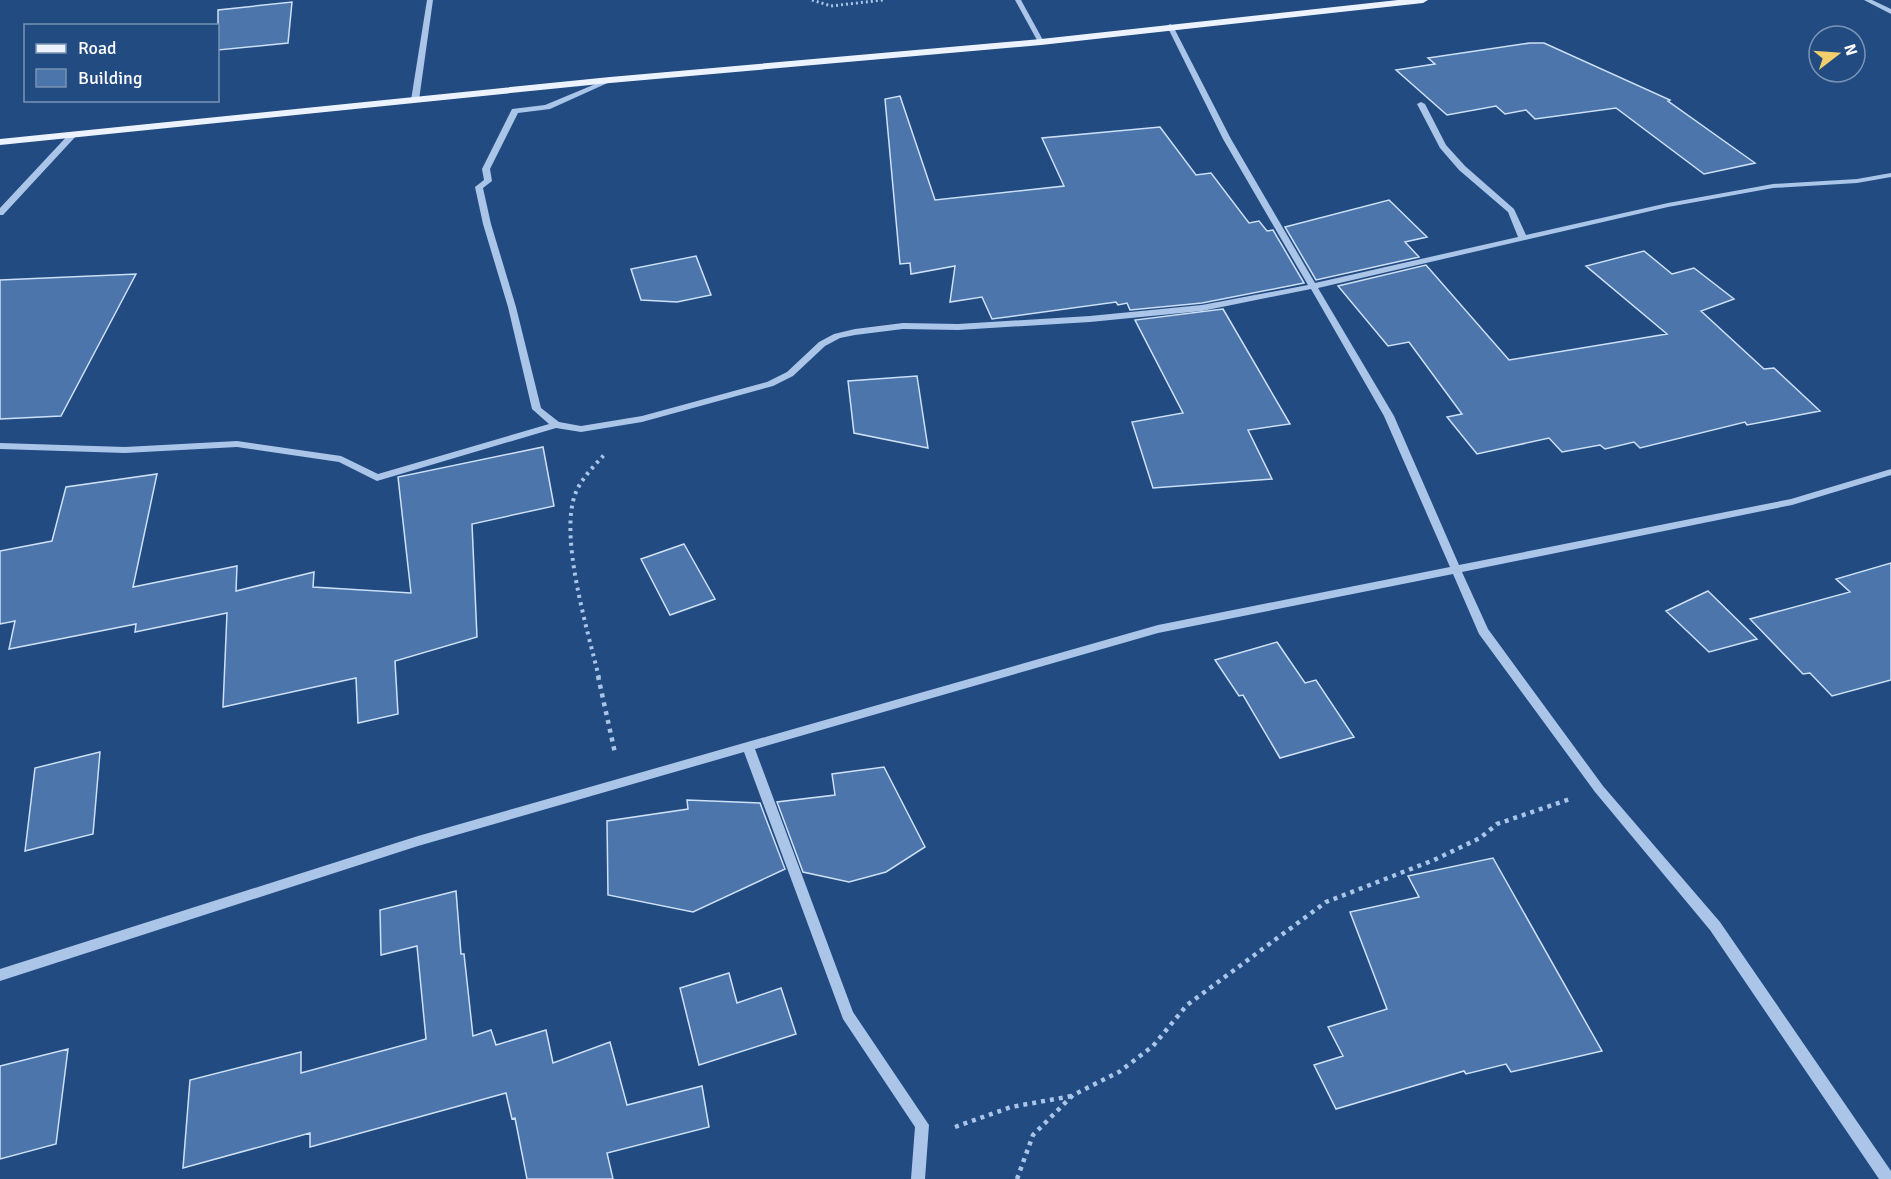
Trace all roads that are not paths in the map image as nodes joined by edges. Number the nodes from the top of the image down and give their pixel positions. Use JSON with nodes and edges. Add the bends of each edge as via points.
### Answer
{"nodes":[{"id":1,"x":430,"y":0,"type":"edge"},
{"id":2,"x":1018,"y":0,"type":"edge"},
{"id":3,"x":1424,"y":0,"type":"edge"},
{"id":4,"x":1867,"y":0,"type":"edge"},
{"id":5,"x":1891,"y":12,"type":"edge"},
{"id":6,"x":1170,"y":26,"type":"junction"},
{"id":7,"x":1041,"y":42,"type":"junction"},
{"id":8,"x":610,"y":80,"type":"junction"},
{"id":9,"x":416,"y":100,"type":"junction"},
{"id":10,"x":1421,"y":104,"type":"dead end"},
{"id":11,"x":73,"y":135,"type":"junction"},
{"id":12,"x":0,"y":142,"type":"edge"},
{"id":13,"x":1891,"y":175,"type":"edge"},
{"id":14,"x":0,"y":213,"type":"edge"},
{"id":15,"x":1523,"y":238,"type":"junction"},
{"id":16,"x":1314,"y":286,"type":"junction"},
{"id":17,"x":556,"y":425,"type":"junction"},
{"id":18,"x":0,"y":446,"type":"edge"},
{"id":19,"x":1891,"y":471,"type":"edge"},
{"id":20,"x":1455,"y":569,"type":"junction"},
{"id":21,"x":748,"y":746,"type":"junction"},
{"id":22,"x":0,"y":975,"type":"edge"},
{"id":23,"x":918,"y":1179,"type":"edge"},
{"id":24,"x":1887,"y":1179,"type":"edge"}],
"edges":[{"from":1,"to":9,"type":"street"},
{"from":2,"to":7,"type":"street"},
{"from":3,"to":6,"type":"main road"},
{"from":4,"to":5,"type":"street"},
{"from":6,"to":7,"type":"main road"},
{"from":6,"to":16,"type":"street","via":[[1227,139]]},
{"from":7,"to":8,"type":"main road"},
{"from":8,"to":9,"type":"main road"},
{"from":8,"to":17,"type":"street","via":[[546,107],[515,111],[486,169],[488,181],[479,187],[537,409]]},
{"from":9,"to":11,"type":"main road"},
{"from":10,"to":15,"type":"street","via":[[1443,146],[1511,211]]},
{"from":11,"to":12,"type":"main road"},
{"from":11,"to":14,"type":"street"},
{"from":13,"to":15,"type":"street","via":[[1773,186]]},
{"from":15,"to":16,"type":"street"},
{"from":16,"to":17,"type":"street","via":[[1202,308],[1090,319],[958,327],[903,326],[855,332],[822,344],[790,374],[770,384],[642,419],[581,429]]},
{"from":16,"to":20,"type":"street","via":[[1389,416]]},
{"from":17,"to":18,"type":"street","via":[[377,478],[341,459],[237,444],[125,450]]},
{"from":19,"to":20,"type":"street","via":[[1792,502]]},
{"from":20,"to":21,"type":"street","via":[[1158,629]]},
{"from":20,"to":24,"type":"street","via":[[1483,631],[1599,789],[1715,926]]},
{"from":21,"to":22,"type":"street","via":[[418,841]]},
{"from":21,"to":23,"type":"street","via":[[848,1015],[922,1125]]}]}
